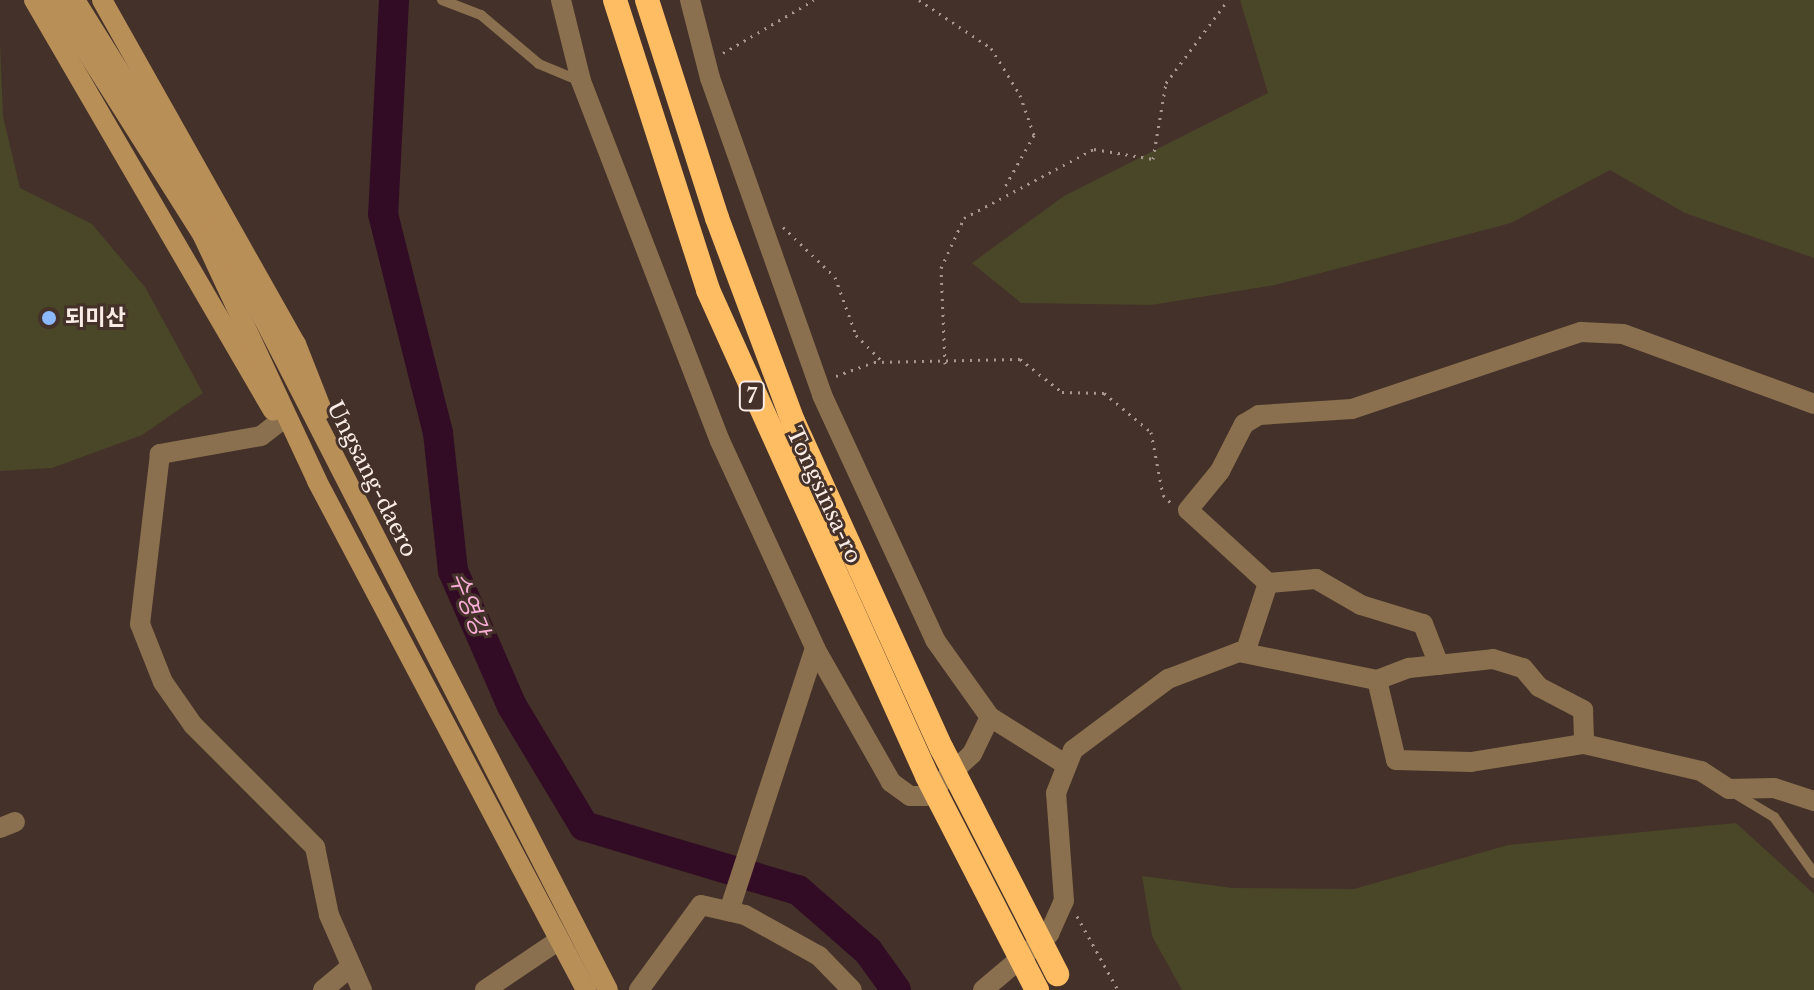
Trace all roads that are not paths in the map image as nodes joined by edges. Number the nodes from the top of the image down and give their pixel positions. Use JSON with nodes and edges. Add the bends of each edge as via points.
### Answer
{"nodes":[{"id":1,"x":34,"y":0,"type":"edge"},
{"id":2,"x":54,"y":0,"type":"edge"},
{"id":3,"x":75,"y":0,"type":"edge"},
{"id":4,"x":102,"y":0,"type":"edge"},
{"id":5,"x":442,"y":0,"type":"edge"},
{"id":6,"x":561,"y":0,"type":"edge"},
{"id":7,"x":615,"y":0,"type":"edge"},
{"id":8,"x":647,"y":0,"type":"edge"},
{"id":9,"x":690,"y":0,"type":"edge"},
{"id":10,"x":581,"y":81,"type":"junction"},
{"id":11,"x":1814,"y":404,"type":"edge"},
{"id":12,"x":279,"y":422,"type":"junction"},
{"id":13,"x":350,"y":480,"type":"junction"},
{"id":14,"x":317,"y":481,"type":"junction"},
{"id":15,"x":1268,"y":583,"type":"junction"},
{"id":16,"x":815,"y":648,"type":"junction"},
{"id":17,"x":1245,"y":653,"type":"junction"},
{"id":18,"x":1439,"y":665,"type":"junction"},
{"id":19,"x":1377,"y":680,"type":"junction"},
{"id":20,"x":990,"y":717,"type":"junction"},
{"id":21,"x":1584,"y":744,"type":"junction"},
{"id":22,"x":1065,"y":764,"type":"junction"},
{"id":23,"x":1729,"y":789,"type":"junction"},
{"id":24,"x":1814,"y":801,"type":"edge"},
{"id":25,"x":1814,"y":873,"type":"edge"},
{"id":26,"x":729,"y":906,"type":"junction"},
{"id":27,"x":559,"y":940,"type":"junction"},
{"id":28,"x":349,"y":968,"type":"junction"},
{"id":29,"x":1061,"y":982,"type":"edge"},
{"id":30,"x":323,"y":990,"type":"edge"},
{"id":31,"x":362,"y":990,"type":"edge"},
{"id":32,"x":485,"y":990,"type":"edge"},
{"id":33,"x":586,"y":990,"type":"edge"},
{"id":34,"x":608,"y":990,"type":"edge"},
{"id":35,"x":639,"y":990,"type":"edge"},
{"id":36,"x":852,"y":990,"type":"edge"},
{"id":37,"x":983,"y":990,"type":"edge"},
{"id":38,"x":1037,"y":990,"type":"edge"}],
"edges":[{"from":1,"to":12,"type":"main road"},
{"from":2,"to":14,"type":"main road","via":[[203,236]]},
{"from":3,"to":13,"type":"main road","name":"Ungsang-daero","via":[[217,228]]},
{"from":4,"to":13,"type":"main road","via":[[296,344]]},
{"from":5,"to":10,"type":"lane","via":[[481,15],[539,64]]},
{"from":6,"to":10,"type":"street"},
{"from":7,"to":38,"type":"highway","name":"Tongsinsa-ro","number":"7","bridge":true,"via":[[708,290],[927,776]]},
{"from":8,"to":29,"type":"highway","name":"Tongsinsa-ro","number":"7","bridge":true,"via":[[717,218],[793,421],[942,749]]},
{"from":9,"to":20,"type":"street","via":[[762,223],[822,381],[935,640]]},
{"from":10,"to":16,"type":"street","via":[[720,441]]},
{"from":11,"to":15,"type":"street","via":[[1623,334],[1581,332],[1352,409],[1259,415],[1231,438],[1220,471],[1188,510]]},
{"from":12,"to":14,"type":"main road"},
{"from":12,"to":28,"type":"street","via":[[261,436],[160,454],[140,624],[163,682],[193,725],[315,847]]},
{"from":13,"to":34,"type":"main road","name":"Ungsang-daero"},
{"from":14,"to":27,"type":"main road"},
{"from":15,"to":17,"type":"street"},
{"from":15,"to":18,"type":"street","via":[[1316,579],[1361,605],[1423,624]]},
{"from":16,"to":20,"type":"street","via":[[891,782],[910,796],[926,796],[972,754]]},
{"from":16,"to":26,"type":"street","via":[[753,847]]},
{"from":17,"to":19,"type":"street"},
{"from":17,"to":22,"type":"street","via":[[1168,679],[1073,750]]},
{"from":18,"to":19,"type":"street"},
{"from":18,"to":21,"type":"street","via":[[1480,658],[1523,668],[1539,687],[1583,710]]},
{"from":19,"to":21,"type":"street","via":[[1396,760],[1471,762]]},
{"from":20,"to":22,"type":"street"},
{"from":21,"to":23,"type":"street","via":[[1701,771]]},
{"from":22,"to":37,"type":"street","via":[[1056,793],[1064,901],[1049,934]]},
{"from":23,"to":24,"type":"street","via":[[1774,788]]},
{"from":23,"to":25,"type":"lane","via":[[1774,817]]},
{"from":26,"to":35,"type":"street","via":[[701,905]]},
{"from":26,"to":36,"type":"street","via":[[819,956]]},
{"from":27,"to":32,"type":"street"},
{"from":27,"to":33,"type":"main road"},
{"from":28,"to":30,"type":"street"},
{"from":28,"to":31,"type":"street"}]}
